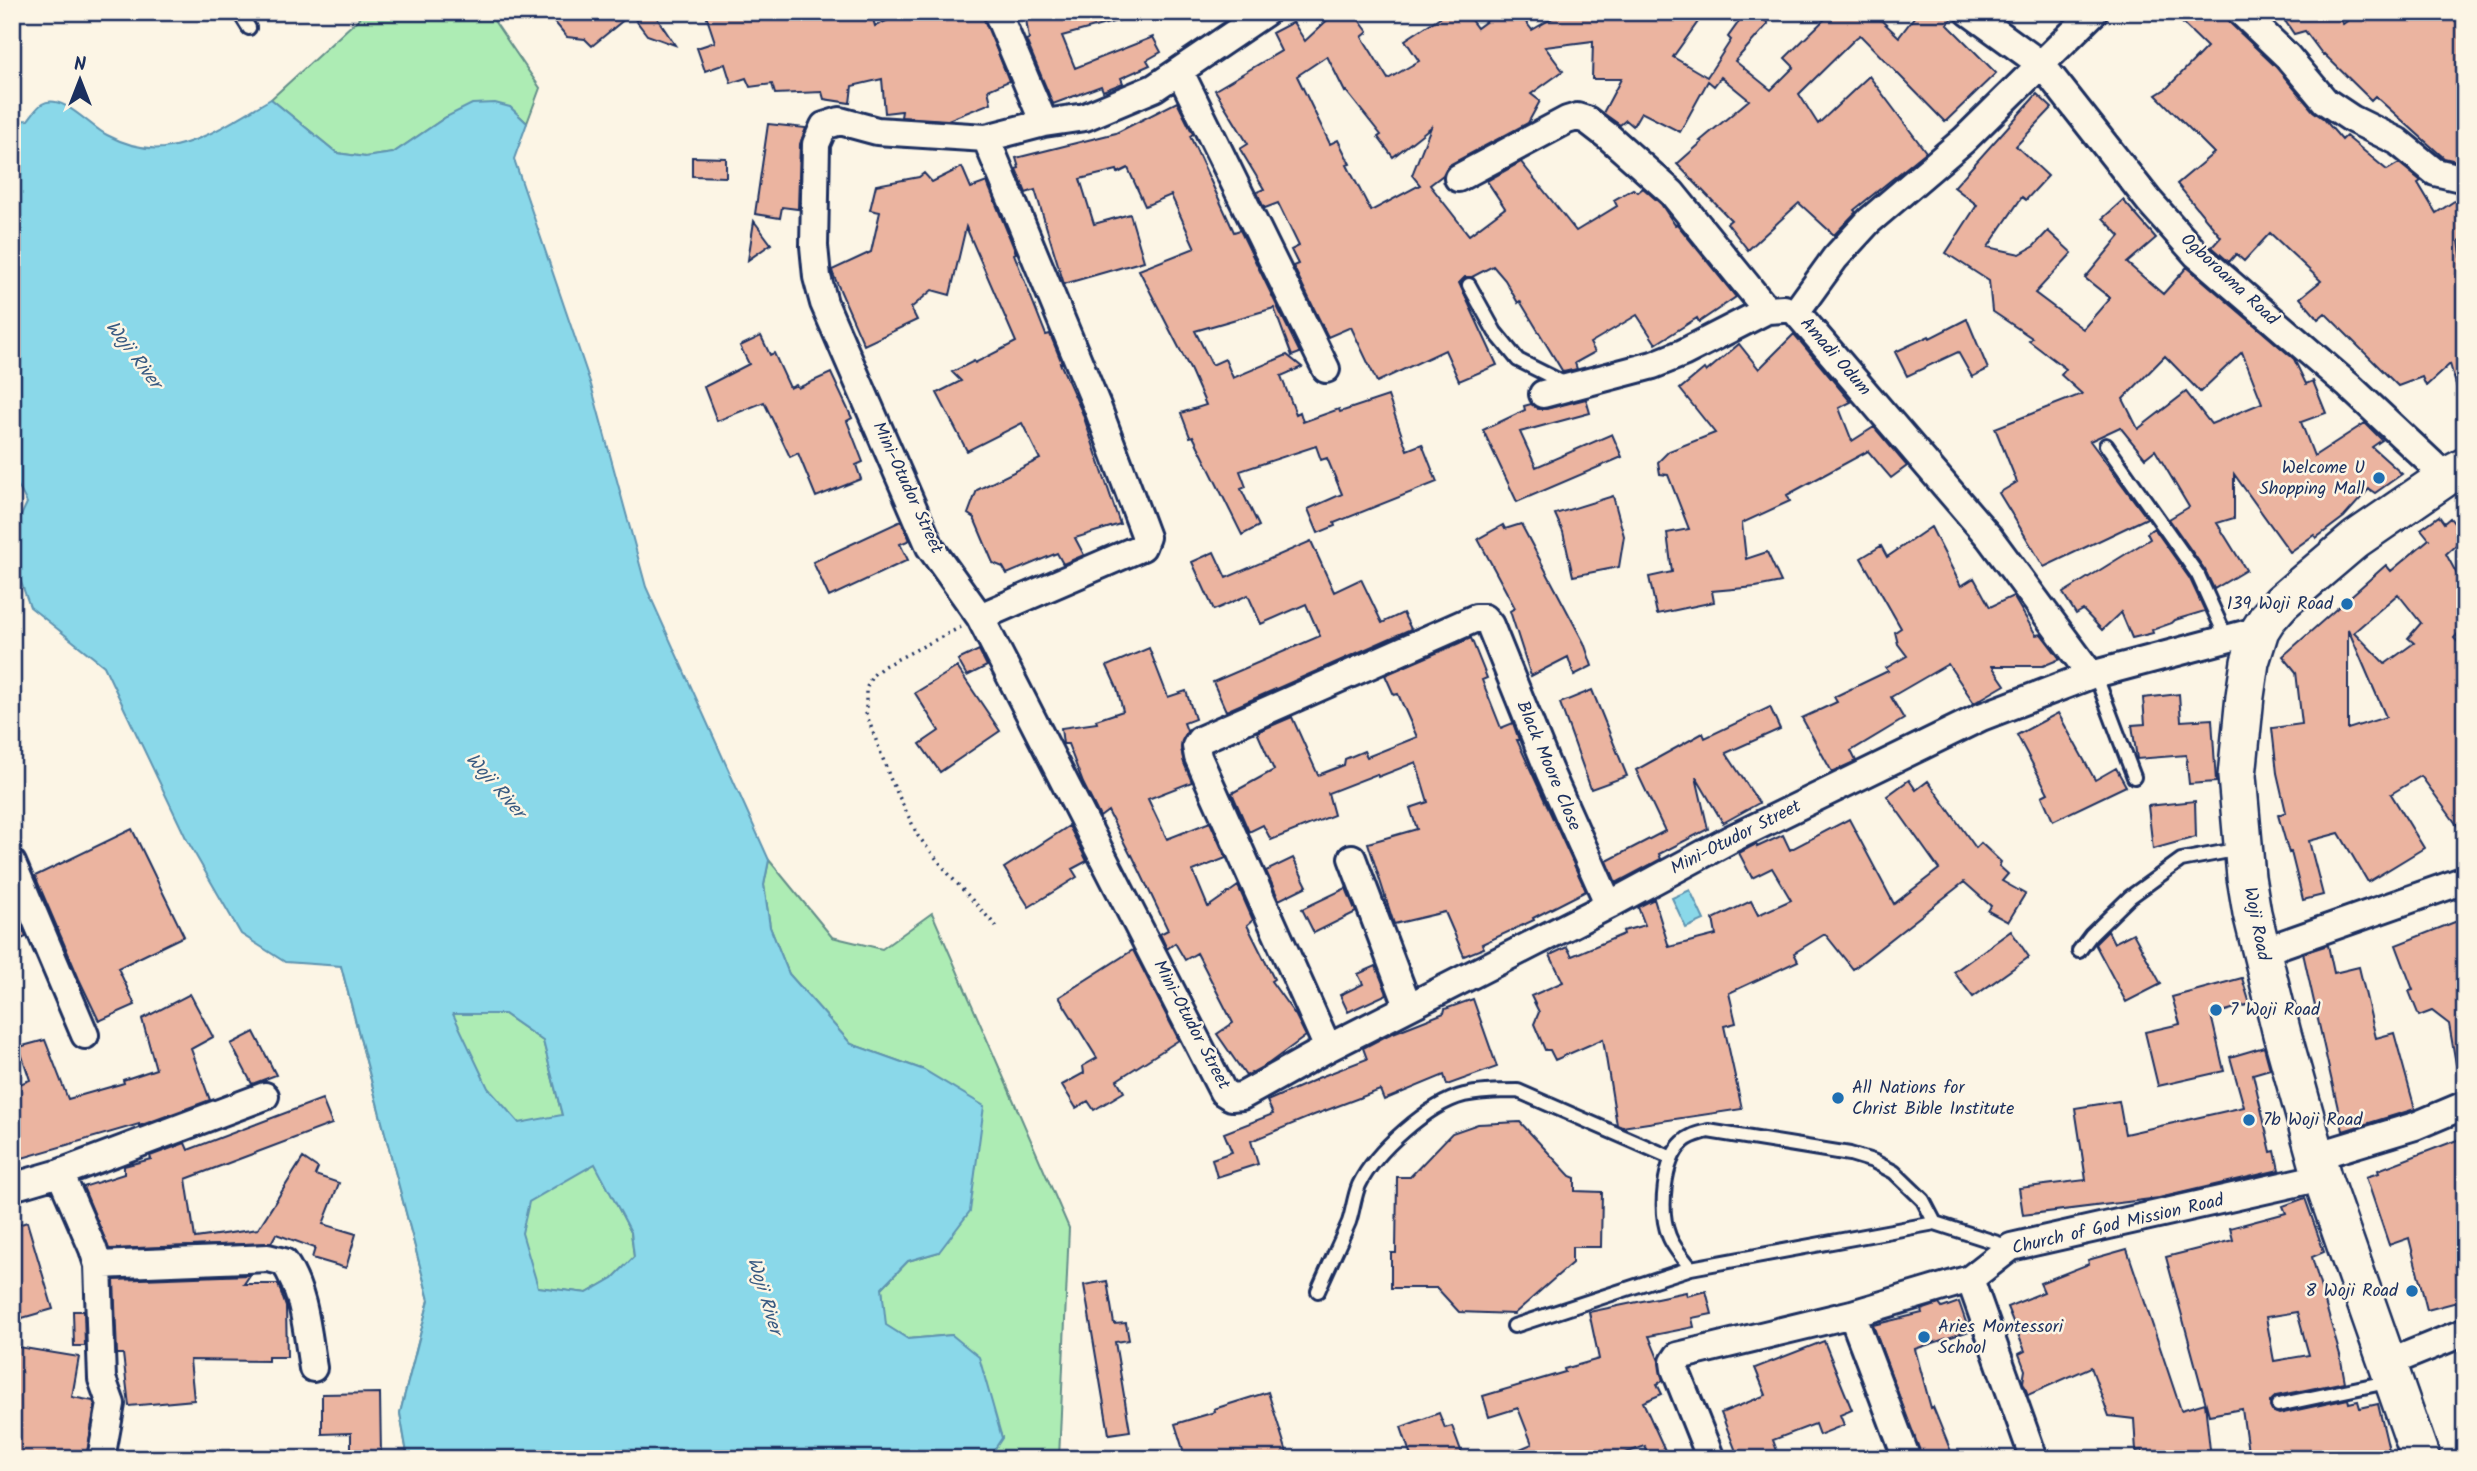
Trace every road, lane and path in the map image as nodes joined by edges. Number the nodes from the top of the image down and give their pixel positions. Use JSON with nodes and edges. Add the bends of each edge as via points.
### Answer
{"nodes":[{"id":1,"x":239,"y":12,"type":"edge"},
{"id":2,"x":997,"y":12,"type":"edge"},
{"id":3,"x":1969,"y":12,"type":"edge"},
{"id":4,"x":2094,"y":12,"type":"edge"},
{"id":5,"x":2241,"y":12,"type":"edge"},
{"id":6,"x":1263,"y":13,"type":"edge"},
{"id":7,"x":249,"y":29,"type":"dead end"},
{"id":8,"x":2042,"y":65,"type":"junction"},
{"id":9,"x":1180,"y":72,"type":"junction"},
{"id":10,"x":1044,"y":123,"type":"junction"},
{"id":11,"x":986,"y":138,"type":"junction"},
{"id":12,"x":1458,"y":178,"type":"dead end"},
{"id":13,"x":2465,"y":179,"type":"edge"},
{"id":14,"x":1469,"y":285,"type":"dead end"},
{"id":15,"x":1768,"y":310,"type":"junction"},
{"id":16,"x":1796,"y":312,"type":"junction"},
{"id":17,"x":1326,"y":369,"type":"dead end"},
{"id":18,"x":1573,"y":386,"type":"junction"},
{"id":19,"x":1543,"y":394,"type":"dead end"},
{"id":20,"x":2106,"y":445,"type":"dead end"},
{"id":21,"x":2455,"y":472,"type":"edge"},
{"id":22,"x":980,"y":617,"type":"junction"},
{"id":23,"x":2244,"y":635,"type":"junction"},
{"id":24,"x":2095,"y":674,"type":"junction"},
{"id":25,"x":2134,"y":777,"type":"dead end"},
{"id":26,"x":2244,"y":848,"type":"junction"},
{"id":27,"x":1352,"y":858,"type":"dead end"},
{"id":28,"x":12,"y":863,"type":"edge"},
{"id":29,"x":2465,"y":880,"type":"edge"},
{"id":30,"x":1609,"y":905,"type":"junction"},
{"id":31,"x":997,"y":927,"type":"dead end"},
{"id":32,"x":2079,"y":951,"type":"dead end"},
{"id":33,"x":2260,"y":952,"type":"junction"},
{"id":34,"x":1408,"y":1006,"type":"junction"},
{"id":35,"x":85,"y":1035,"type":"dead end"},
{"id":36,"x":1328,"y":1048,"type":"junction"},
{"id":37,"x":265,"y":1096,"type":"dead end"},
{"id":38,"x":2465,"y":1105,"type":"edge"},
{"id":39,"x":1672,"y":1158,"type":"junction"},
{"id":40,"x":2319,"y":1167,"type":"junction"},
{"id":41,"x":60,"y":1173,"type":"junction"},
{"id":42,"x":12,"y":1188,"type":"edge"},
{"id":43,"x":1935,"y":1223,"type":"junction"},
{"id":44,"x":2011,"y":1247,"type":"junction"},
{"id":45,"x":98,"y":1265,"type":"junction"},
{"id":46,"x":1690,"y":1268,"type":"junction"},
{"id":47,"x":1970,"y":1279,"type":"junction"},
{"id":48,"x":1318,"y":1291,"type":"dead end"},
{"id":49,"x":1852,"y":1314,"type":"junction"},
{"id":50,"x":1514,"y":1326,"type":"dead end"},
{"id":51,"x":2465,"y":1332,"type":"edge"},
{"id":52,"x":313,"y":1368,"type":"dead end"},
{"id":53,"x":2389,"y":1372,"type":"junction"},
{"id":54,"x":2278,"y":1405,"type":"dead end"},
{"id":55,"x":101,"y":1459,"type":"edge"},
{"id":56,"x":1711,"y":1459,"type":"edge"},
{"id":57,"x":1907,"y":1459,"type":"edge"},
{"id":58,"x":2034,"y":1459,"type":"edge"},
{"id":59,"x":2421,"y":1459,"type":"edge"}],
"edges":[{"from":1,"to":7,"type":"lane"},
{"from":2,"to":10,"type":"street"},
{"from":3,"to":8,"type":"street","name":"Ogboroama Road"},
{"from":4,"to":8,"type":"street","name":"Amadi Odum"},
{"from":5,"to":13,"type":"street","via":[[2325,101],[2397,141],[2435,172]]},
{"from":6,"to":9,"type":"street"},
{"from":8,"to":16,"type":"street","name":"Amadi Odum","via":[[1869,221]]},
{"from":8,"to":21,"type":"street","name":"Ogboroama Road","via":[[2197,255]]},
{"from":9,"to":10,"type":"street","via":[[1085,117]]},
{"from":9,"to":17,"type":"street"},
{"from":10,"to":11,"type":"street","name":"Mini-Otudor Street"},
{"from":11,"to":22,"type":"street","via":[[1146,537],[1142,547]]},
{"from":11,"to":22,"type":"street","name":"Mini-Otudor Street","via":[[877,131],[840,121],[824,126],[816,144],[814,222],[817,277],[824,303],[930,547]]},
{"from":12,"to":15,"type":"street","via":[[1567,120],[1587,120],[1672,193]]},
{"from":14,"to":18,"type":"lane","via":[[1495,332],[1518,360]]},
{"from":15,"to":16,"type":"street"},
{"from":15,"to":18,"type":"street","via":[[1653,365]]},
{"from":16,"to":24,"type":"street","name":"Amadi Odum","via":[[1989,537]]},
{"from":18,"to":19,"type":"street"},
{"from":20,"to":23,"type":"lane"},
{"from":21,"to":23,"type":"main road","name":"Woji Road","via":[[2347,546]]},
{"from":22,"to":31,"type":"path","via":[[872,676],[866,689],[866,713],[918,836]]},
{"from":22,"to":36,"type":"street","name":"Mini-Otudor Street","via":[[1223,1092],[1242,1096]]},
{"from":23,"to":24,"type":"street","name":"Mini-Otudor Street"},
{"from":23,"to":26,"type":"main road","name":"Woji Road","via":[[2250,662],[2237,776]]},
{"from":24,"to":25,"type":"lane"},
{"from":24,"to":30,"type":"street","name":"Mini-Otudor Street","via":[[1981,717],[1731,839]]},
{"from":26,"to":32,"type":"lane","via":[[2181,860],[2130,897]]},
{"from":26,"to":33,"type":"main road","name":"Woji Road"},
{"from":27,"to":34,"type":"street"},
{"from":28,"to":35,"type":"street"},
{"from":29,"to":33,"type":"street"},
{"from":30,"to":34,"type":"street","name":"Mini-Otudor Street"},
{"from":30,"to":36,"type":"street","name":"Black Moore Close","via":[[1484,618],[1200,740],[1198,757]]},
{"from":33,"to":40,"type":"main road","name":"Woji Road"},
{"from":34,"to":36,"type":"street","name":"Mini-Otudor Street"},
{"from":37,"to":41,"type":"street"},
{"from":38,"to":40,"type":"street","name":"Church of God Mission Road"},
{"from":39,"to":43,"type":"lane","via":[[1690,1135],[1708,1131],[1850,1154],[1894,1172],[1923,1200]]},
{"from":39,"to":46,"type":"lane","via":[[1665,1186],[1665,1222],[1669,1238]]},
{"from":39,"to":48,"type":"lane","via":[[1518,1091],[1490,1091],[1445,1102],[1378,1156],[1359,1186],[1350,1219]]},
{"from":40,"to":44,"type":"street","name":"Church of God Mission Road"},
{"from":40,"to":53,"type":"main road","name":"Woji Road"},
{"from":41,"to":42,"type":"street"},
{"from":41,"to":45,"type":"street"},
{"from":43,"to":44,"type":"lane"},
{"from":43,"to":46,"type":"lane"},
{"from":44,"to":47,"type":"street","name":"Church of God Mission Road"},
{"from":45,"to":52,"type":"street","via":[[268,1258],[285,1262],[301,1297]]},
{"from":45,"to":55,"type":"street","via":[[102,1379],[111,1404]]},
{"from":46,"to":50,"type":"lane"},
{"from":47,"to":49,"type":"street","name":"Church of God Mission Road"},
{"from":47,"to":58,"type":"street"},
{"from":49,"to":56,"type":"street","name":"Church of God Mission Road","via":[[1678,1356],[1675,1369]]},
{"from":49,"to":57,"type":"street"},
{"from":51,"to":53,"type":"street"},
{"from":53,"to":54,"type":"lane"},
{"from":53,"to":59,"type":"main road","name":"Woji Road"}]}
